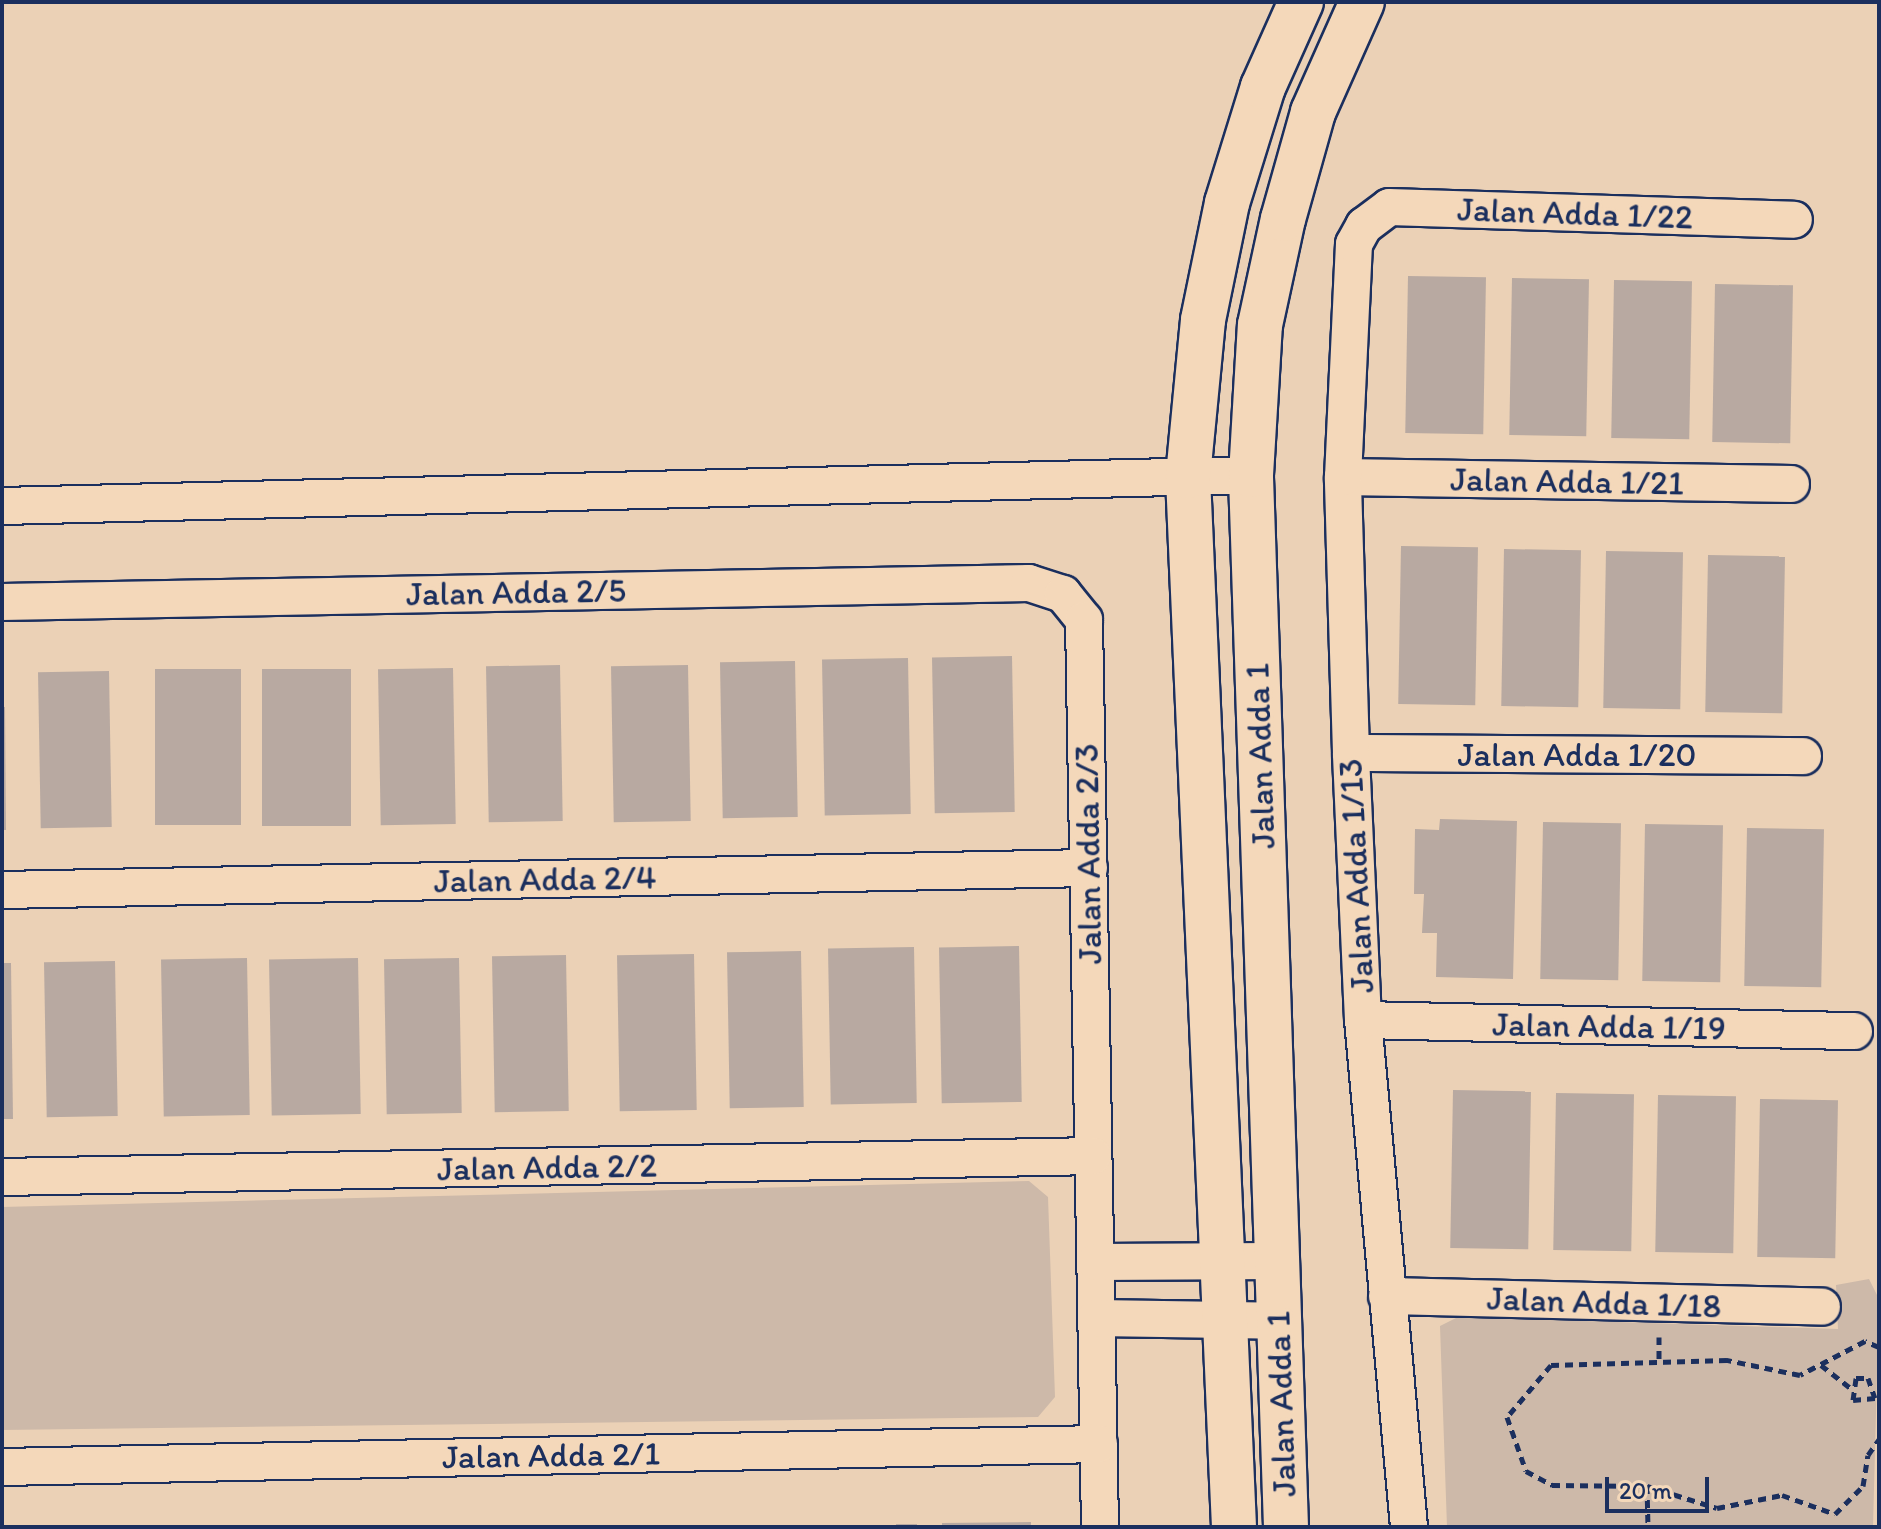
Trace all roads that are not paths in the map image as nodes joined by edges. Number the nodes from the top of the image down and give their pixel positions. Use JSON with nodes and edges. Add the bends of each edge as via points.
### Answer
{"nodes":[{"id":1,"x":1301,"y":2,"type":"edge"},
{"id":2,"x":1362,"y":2,"type":"edge"},
{"id":3,"x":1794,"y":220,"type":"dead end"},
{"id":4,"x":1364,"y":226,"type":"joint"},
{"id":5,"x":1251,"y":475,"type":"junction"},
{"id":6,"x":1188,"y":476,"type":"junction"},
{"id":7,"x":1343,"y":477,"type":"junction"},
{"id":8,"x":1791,"y":484,"type":"dead end"},
{"id":9,"x":2,"y":506,"type":"edge"},
{"id":10,"x":1029,"y":583,"type":"joint"},
{"id":11,"x":2,"y":602,"type":"edge"},
{"id":12,"x":1351,"y":753,"type":"junction"},
{"id":13,"x":1803,"y":756,"type":"dead end"},
{"id":14,"x":1089,"y":868,"type":"junction"},
{"id":15,"x":2,"y":890,"type":"edge"},
{"id":16,"x":1363,"y":1020,"type":"junction"},
{"id":17,"x":1854,"y":1031,"type":"dead end"},
{"id":18,"x":1093,"y":1156,"type":"junction"},
{"id":19,"x":2,"y":1177,"type":"edge"},
{"id":20,"x":1223,"y":1261,"type":"junction"},
{"id":21,"x":1275,"y":1261,"type":"junction"},
{"id":22,"x":1096,"y":1262,"type":"junction"},
{"id":23,"x":1387,"y":1296,"type":"junction"},
{"id":24,"x":1822,"y":1307,"type":"dead end"},
{"id":25,"x":1096,"y":1318,"type":"junction"},
{"id":26,"x":1225,"y":1320,"type":"junction"},
{"id":27,"x":1278,"y":1321,"type":"junction"},
{"id":28,"x":1099,"y":1444,"type":"junction"},
{"id":29,"x":2,"y":1467,"type":"edge"},
{"id":30,"x":1100,"y":1527,"type":"edge"},
{"id":31,"x":1234,"y":1527,"type":"edge"},
{"id":32,"x":1286,"y":1527,"type":"edge"},
{"id":33,"x":1409,"y":1527,"type":"edge"}],
"edges":[{"from":1,"to":6,"type":"street","name":"Jalan Adda 1","via":[[1263,87],[1227,203],[1203,320]]},
{"from":2,"to":5,"type":"street","name":"Jalan Adda 1","via":[[1313,112],[1283,219],[1260,325]]},
{"from":3,"to":4,"type":"street","name":"Jalan Adda 1/22","via":[[1389,207]]},
{"from":4,"to":7,"type":"street","name":"Jalan Adda 1/13","via":[[1354,244]]},
{"from":5,"to":6,"type":"street"},
{"from":5,"to":21,"type":"street","name":"Jalan Adda 1"},
{"from":6,"to":9,"type":"street"},
{"from":6,"to":20,"type":"street","name":"Jalan Adda 1"},
{"from":7,"to":8,"type":"street","name":"Jalan Adda 1/21"},
{"from":7,"to":12,"type":"street","name":"Jalan Adda 1/13"},
{"from":10,"to":11,"type":"street","name":"Jalan Adda 2/5"},
{"from":10,"to":14,"type":"street","name":"Jalan Adda 2/3","via":[[1063,594],[1084,620]]},
{"from":12,"to":13,"type":"street","name":"Jalan Adda 1/20"},
{"from":12,"to":16,"type":"street","name":"Jalan Adda 1/13"},
{"from":14,"to":15,"type":"street","name":"Jalan Adda 2/4"},
{"from":14,"to":18,"type":"street","name":"Jalan Adda 2/3"},
{"from":16,"to":17,"type":"street","name":"Jalan Adda 1/19"},
{"from":16,"to":23,"type":"street","name":"Jalan Adda 1/13"},
{"from":18,"to":19,"type":"street","name":"Jalan Adda 2/2"},
{"from":18,"to":22,"type":"street","name":"Jalan Adda 2/3"},
{"from":20,"to":21,"type":"street"},
{"from":20,"to":22,"type":"street"},
{"from":20,"to":26,"type":"street","name":"Jalan Adda 1"},
{"from":21,"to":27,"type":"street","name":"Jalan Adda 1"},
{"from":22,"to":25,"type":"street"},
{"from":23,"to":24,"type":"street","name":"Jalan Adda 1/18"},
{"from":23,"to":33,"type":"street","name":"Jalan Adda 1/13"},
{"from":25,"to":26,"type":"street"},
{"from":25,"to":28,"type":"street"},
{"from":26,"to":27,"type":"street"},
{"from":26,"to":31,"type":"street","name":"Jalan Adda 1"},
{"from":27,"to":32,"type":"street","name":"Jalan Adda 1"},
{"from":28,"to":29,"type":"street","name":"Jalan Adda 2/1"},
{"from":28,"to":30,"type":"street"}]}
